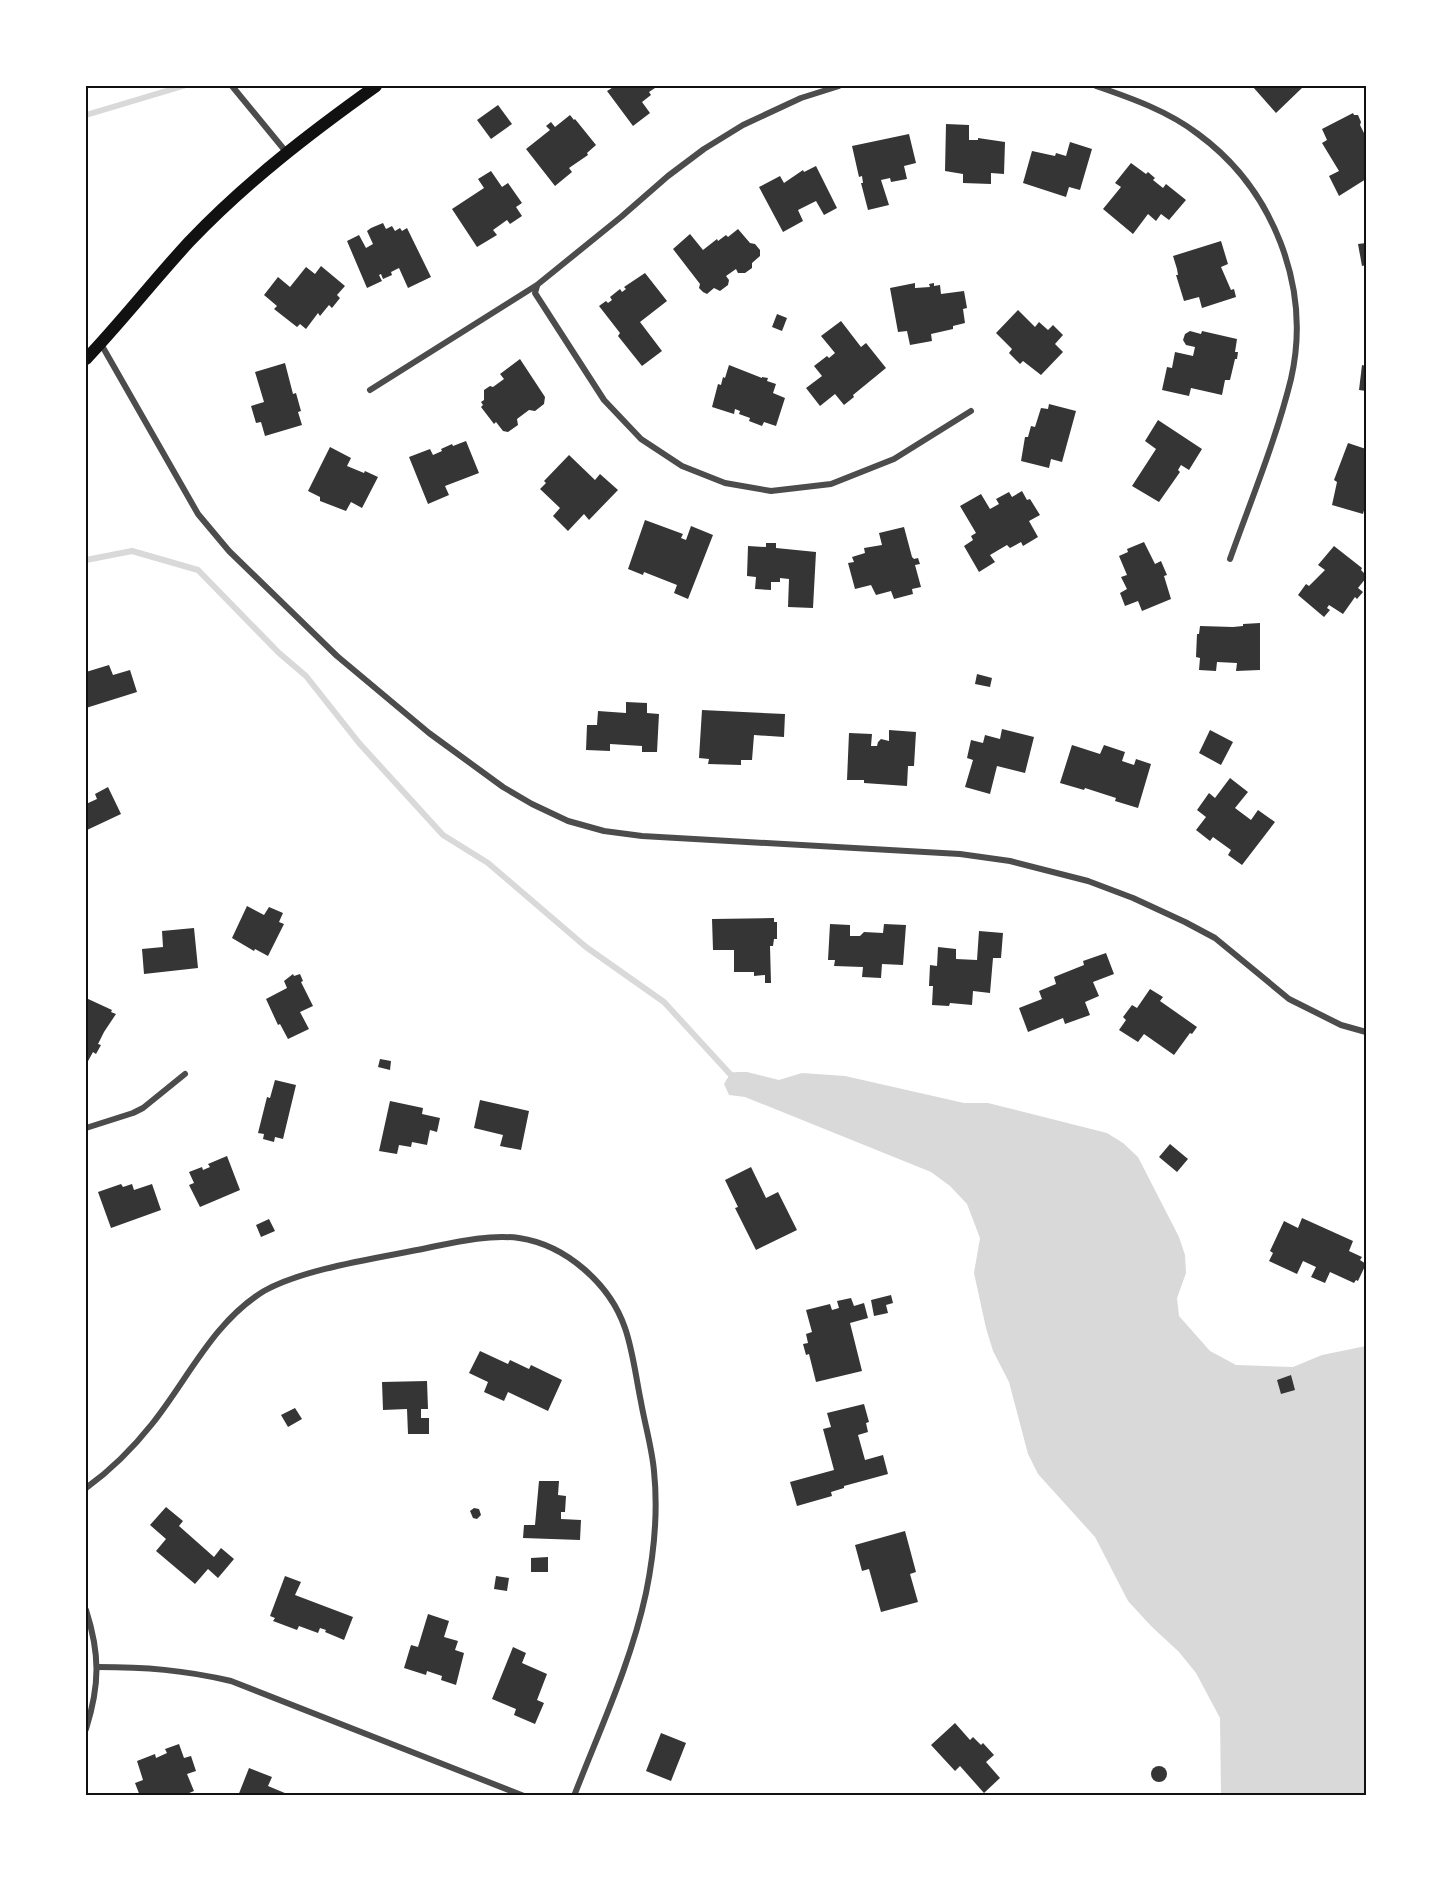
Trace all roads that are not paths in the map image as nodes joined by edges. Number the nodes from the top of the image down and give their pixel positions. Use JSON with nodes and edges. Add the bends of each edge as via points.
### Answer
{"nodes":[{"id":1,"x":232,"y":86,"type":"edge"},
{"id":2,"x":375,"y":86,"type":"edge"},
{"id":3,"x":839,"y":86,"type":"edge"},
{"id":4,"x":1096,"y":86,"type":"edge"},
{"id":5,"x":287,"y":153,"type":"junction"},
{"id":6,"x":537,"y":285,"type":"junction"},
{"id":7,"x":100,"y":344,"type":"junction"},
{"id":8,"x":86,"y":359,"type":"edge"},
{"id":9,"x":370,"y":390,"type":"dead end"},
{"id":10,"x":971,"y":411,"type":"dead end"},
{"id":11,"x":1230,"y":559,"type":"dead end"},
{"id":12,"x":1366,"y":1032,"type":"edge"},
{"id":13,"x":185,"y":1074,"type":"dead end"},
{"id":14,"x":86,"y":1128,"type":"edge"},
{"id":15,"x":86,"y":1488,"type":"edge"},
{"id":16,"x":86,"y":1610,"type":"edge"},
{"id":17,"x":98,"y":1667,"type":"junction"},
{"id":18,"x":86,"y":1729,"type":"edge"},
{"id":19,"x":524,"y":1796,"type":"edge"},
{"id":20,"x":574,"y":1796,"type":"edge"}],
"edges":[{"from":1,"to":5,"type":"street"},
{"from":2,"to":5,"type":"main road"},
{"from":3,"to":6,"type":"street","via":[[801,98],[743,125],[704,149]]},
{"from":4,"to":11,"type":"street","via":[[1181,122],[1224,155],[1269,214],[1292,279],[1296,345],[1291,378]]},
{"from":5,"to":7,"type":"main road","via":[[190,241]]},
{"from":6,"to":9,"type":"street"},
{"from":6,"to":10,"type":"street","via":[[535,293],[604,400],[641,439],[682,466],[725,483],[771,491],[831,484],[894,459]]},
{"from":7,"to":8,"type":"main road"},
{"from":7,"to":12,"type":"street","via":[[198,514],[230,551],[337,656],[429,733],[532,804],[568,821],[604,831],[960,854],[1010,861],[1088,881],[1195,927],[1215,938],[1290,999],[1341,1025]]},
{"from":13,"to":14,"type":"street","via":[[134,1113]]},
{"from":15,"to":20,"type":"street","via":[[129,1451],[153,1423],[230,1317],[282,1282],[488,1237],[519,1238],[571,1259],[599,1283],[625,1326],[654,1471],[654,1526],[646,1592],[633,1641]]},
{"from":16,"to":17,"type":"street"},
{"from":17,"to":18,"type":"street"},
{"from":17,"to":19,"type":"street","via":[[190,1672],[231,1681]]}]}
